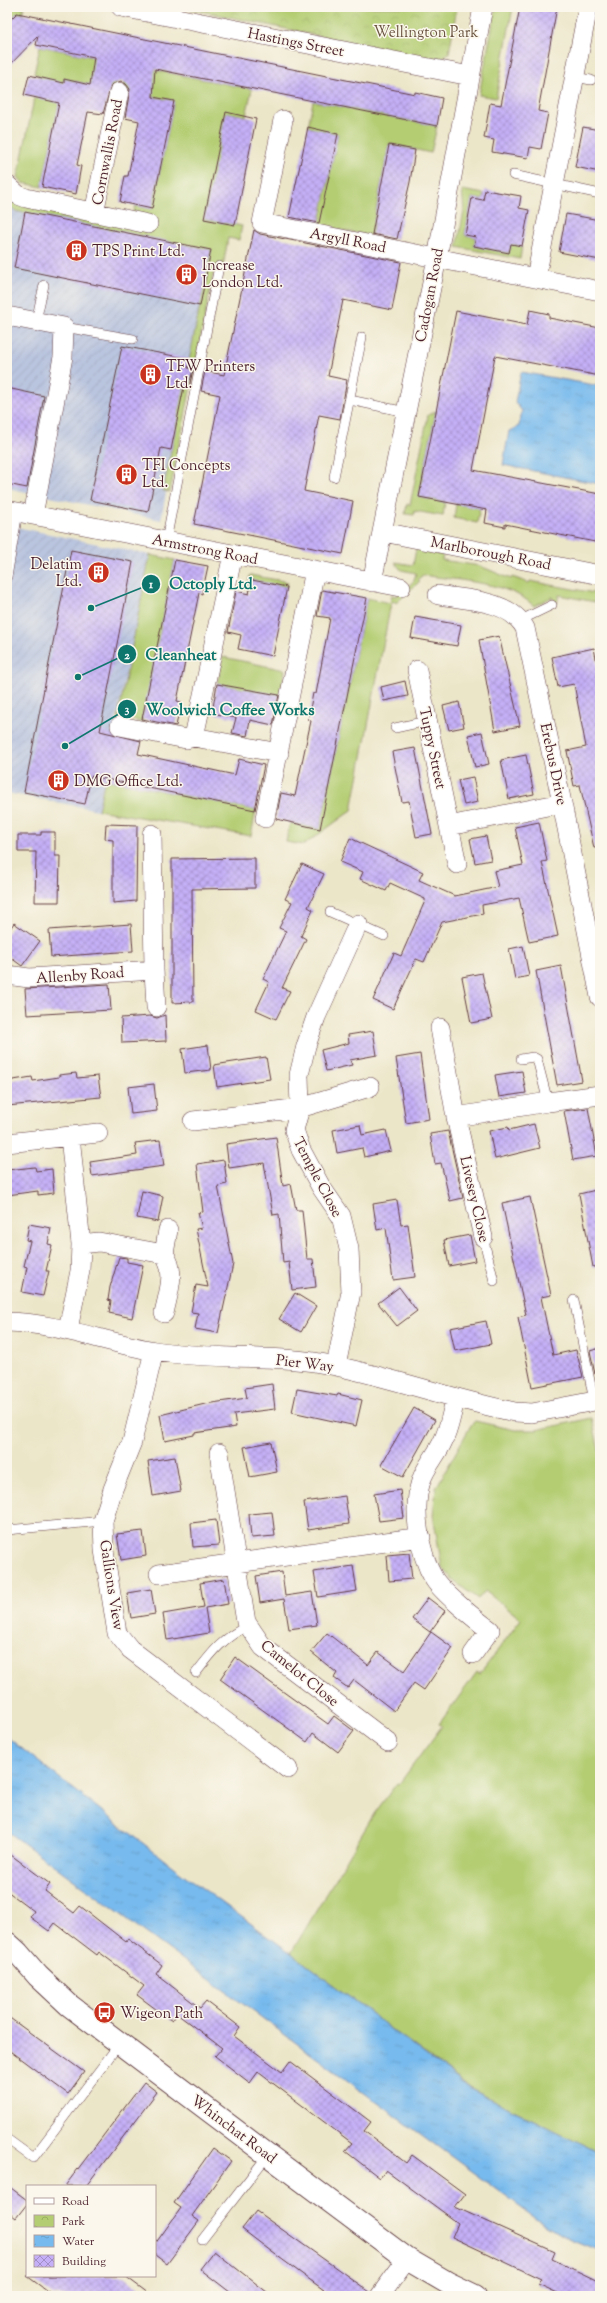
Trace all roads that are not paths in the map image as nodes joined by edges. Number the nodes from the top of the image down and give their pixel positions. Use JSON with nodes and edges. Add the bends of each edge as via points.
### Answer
{"nodes":[{"id":1,"x":121,"y":7,"type":"edge"},
{"id":2,"x":483,"y":7,"type":"edge"},
{"id":3,"x":588,"y":7,"type":"edge"},
{"id":4,"x":470,"y":76,"type":"junction"},
{"id":5,"x":119,"y":92,"type":"dead end"},
{"id":6,"x":282,"y":120,"type":"dead end"},
{"id":7,"x":513,"y":175,"type":"dead end"},
{"id":8,"x":554,"y":184,"type":"junction"},
{"id":9,"x":7,"y":185,"type":"edge"},
{"id":10,"x":600,"y":194,"type":"edge"},
{"id":11,"x":94,"y":213,"type":"junction"},
{"id":12,"x":148,"y":224,"type":"dead end"},
{"id":13,"x":437,"y":258,"type":"junction"},
{"id":14,"x":219,"y":266,"type":"dead end"},
{"id":15,"x":536,"y":278,"type":"junction"},
{"id":16,"x":44,"y":285,"type":"dead end"},
{"id":17,"x":600,"y":291,"type":"edge"},
{"id":18,"x":7,"y":316,"type":"edge"},
{"id":19,"x":36,"y":321,"type":"junction"},
{"id":20,"x":64,"y":327,"type":"junction"},
{"id":21,"x":362,"y":337,"type":"dead end"},
{"id":22,"x":133,"y":339,"type":"dead end"},
{"id":23,"x":350,"y":400,"type":"junction"},
{"id":24,"x":406,"y":412,"type":"junction"},
{"id":25,"x":334,"y":477,"type":"dead end"},
{"id":26,"x":19,"y":513,"type":"edge"},
{"id":27,"x":382,"y":532,"type":"junction"},
{"id":28,"x":166,"y":541,"type":"junction"},
{"id":29,"x":233,"y":554,"type":"junction"},
{"id":30,"x":315,"y":570,"type":"junction"},
{"id":31,"x":600,"y":575,"type":"edge"},
{"id":32,"x":7,"y":577,"type":"edge"},
{"id":33,"x":372,"y":582,"type":"junction"},
{"id":34,"x":401,"y":587,"type":"dead end"},
{"id":35,"x":438,"y":595,"type":"dead end"},
{"id":36,"x":552,"y":605,"type":"dead end"},
{"id":37,"x":521,"y":620,"type":"junction"},
{"id":38,"x":417,"y":670,"type":"dead end"},
{"id":39,"x":427,"y":721,"type":"junction"},
{"id":40,"x":120,"y":726,"type":"dead end"},
{"id":41,"x":395,"y":728,"type":"dead end"},
{"id":42,"x":194,"y":737,"type":"junction"},
{"id":43,"x":278,"y":753,"type":"junction"},
{"id":44,"x":562,"y":803,"type":"junction"},
{"id":45,"x":265,"y":818,"type":"dead end"},
{"id":46,"x":449,"y":826,"type":"junction"},
{"id":47,"x":152,"y":834,"type":"dead end"},
{"id":48,"x":457,"y":864,"type":"dead end"},
{"id":49,"x":330,"y":912,"type":"dead end"},
{"id":50,"x":358,"y":924,"type":"junction"},
{"id":51,"x":384,"y":936,"type":"dead end"},
{"id":52,"x":154,"y":970,"type":"junction"},
{"id":53,"x":7,"y":975,"type":"edge"},
{"id":54,"x":600,"y":997,"type":"edge"},
{"id":55,"x":156,"y":1007,"type":"dead end"},
{"id":56,"x":440,"y":1028,"type":"dead end"},
{"id":57,"x":521,"y":1059,"type":"dead end"},
{"id":58,"x":370,"y":1087,"type":"dead end"},
{"id":59,"x":600,"y":1095,"type":"edge"},
{"id":60,"x":548,"y":1102,"type":"junction"},
{"id":61,"x":300,"y":1108,"type":"junction"},
{"id":62,"x":456,"y":1117,"type":"junction"},
{"id":63,"x":193,"y":1121,"type":"dead end"},
{"id":64,"x":98,"y":1133,"type":"dead end"},
{"id":65,"x":70,"y":1136,"type":"junction"},
{"id":66,"x":7,"y":1143,"type":"edge"},
{"id":67,"x":168,"y":1230,"type":"dead end"},
{"id":68,"x":483,"y":1237,"type":"joint"},
{"id":69,"x":81,"y":1244,"type":"junction"},
{"id":70,"x":164,"y":1254,"type":"junction"},
{"id":71,"x":494,"y":1281,"type":"dead end"},
{"id":72,"x":574,"y":1300,"type":"dead end"},
{"id":73,"x":164,"y":1313,"type":"dead end"},
{"id":74,"x":7,"y":1322,"type":"edge"},
{"id":75,"x":68,"y":1329,"type":"junction"},
{"id":76,"x":154,"y":1351,"type":"junction"},
{"id":77,"x":336,"y":1366,"type":"junction"},
{"id":78,"x":456,"y":1398,"type":"junction"},
{"id":79,"x":597,"y":1401,"type":"edge"},
{"id":80,"x":219,"y":1453,"type":"dead end"},
{"id":81,"x":104,"y":1522,"type":"junction"},
{"id":82,"x":7,"y":1530,"type":"edge"},
{"id":83,"x":421,"y":1537,"type":"junction"},
{"id":84,"x":235,"y":1562,"type":"junction"},
{"id":85,"x":159,"y":1574,"type":"dead end"},
{"id":86,"x":249,"y":1625,"type":"junction"},
{"id":87,"x":473,"y":1654,"type":"dead end"},
{"id":88,"x":196,"y":1673,"type":"dead end"},
{"id":89,"x":388,"y":1742,"type":"dead end"},
{"id":90,"x":288,"y":1769,"type":"dead end"},
{"id":91,"x":7,"y":1944,"type":"edge"},
{"id":92,"x":120,"y":2043,"type":"junction"},
{"id":93,"x":7,"y":2139,"type":"edge"},
{"id":94,"x":268,"y":2155,"type":"junction"},
{"id":95,"x":202,"y":2240,"type":"dead end"},
{"id":96,"x":407,"y":2259,"type":"junction"},
{"id":97,"x":380,"y":2296,"type":"edge"},
{"id":98,"x":475,"y":2296,"type":"edge"}],
"edges":[{"from":1,"to":4,"type":"street","name":"Hastings Street"},
{"from":2,"to":4,"type":"street","name":"Cadogan Road"},
{"from":3,"to":8,"type":"street","via":[[583,78]]},
{"from":4,"to":13,"type":"street","name":"Cadogan Road"},
{"from":5,"to":11,"type":"street","name":"Cornwallis Road"},
{"from":6,"to":13,"type":"street","name":"Argyll Road","via":[[262,222]]},
{"from":7,"to":8,"type":"lane"},
{"from":8,"to":10,"type":"lane"},
{"from":8,"to":15,"type":"street"},
{"from":9,"to":11,"type":"street","name":"Cornwallis Road","via":[[18,195],[26,198]]},
{"from":11,"to":12,"type":"street","name":"Cornwallis Road"},
{"from":13,"to":15,"type":"street","name":"Argyll Road"},
{"from":13,"to":24,"type":"street","name":"Cadogan Road"},
{"from":14,"to":28,"type":"lane"},
{"from":15,"to":17,"type":"street","name":"Argyll Road"},
{"from":16,"to":19,"type":"lane"},
{"from":18,"to":19,"type":"street"},
{"from":19,"to":20,"type":"street"},
{"from":20,"to":22,"type":"lane"},
{"from":20,"to":26,"type":"street","via":[[64,357]]},
{"from":21,"to":23,"type":"lane"},
{"from":23,"to":24,"type":"lane"},
{"from":23,"to":25,"type":"lane"},
{"from":24,"to":27,"type":"street","name":"Cadogan Road"},
{"from":26,"to":28,"type":"street","name":"Armstrong Road"},
{"from":26,"to":32,"type":"lane"},
{"from":27,"to":31,"type":"street","name":"Marlborough Road"},
{"from":27,"to":33,"type":"street","name":"Cadogan Road"},
{"from":28,"to":29,"type":"street","name":"Armstrong Road"},
{"from":29,"to":30,"type":"street","name":"Armstrong Road"},
{"from":29,"to":42,"type":"street"},
{"from":30,"to":33,"type":"street","name":"Armstrong Road"},
{"from":30,"to":43,"type":"street"},
{"from":33,"to":34,"type":"street","name":"Armstrong Road"},
{"from":35,"to":37,"type":"street","via":[[504,608]]},
{"from":36,"to":37,"type":"lane"},
{"from":37,"to":44,"type":"street","name":"Erebus Drive","via":[[528,639]]},
{"from":38,"to":39,"type":"street","name":"Tuppy Street"},
{"from":39,"to":41,"type":"lane"},
{"from":39,"to":46,"type":"street","name":"Tuppy Street"},
{"from":40,"to":42,"type":"street","via":[[186,739]]},
{"from":42,"to":43,"type":"street"},
{"from":43,"to":45,"type":"street"},
{"from":44,"to":46,"type":"street"},
{"from":44,"to":54,"type":"street","name":"Erebus Drive"},
{"from":46,"to":48,"type":"street","name":"Tuppy Street"},
{"from":47,"to":52,"type":"street"},
{"from":49,"to":50,"type":"lane"},
{"from":50,"to":51,"type":"lane"},
{"from":50,"to":61,"type":"street","name":"Temple Close","via":[[316,1016],[306,1046],[299,1075]]},
{"from":52,"to":53,"type":"street","name":"Allenby Road","via":[[29,978]]},
{"from":52,"to":55,"type":"street"},
{"from":56,"to":62,"type":"street","name":"Livesey Close"},
{"from":57,"to":60,"type":"lane","via":[[537,1059]]},
{"from":58,"to":61,"type":"street"},
{"from":59,"to":60,"type":"street"},
{"from":60,"to":62,"type":"street"},
{"from":61,"to":63,"type":"street"},
{"from":61,"to":77,"type":"street","name":"Temple Close","via":[[294,1130],[301,1150],[321,1187],[341,1216],[349,1249],[351,1292]]},
{"from":62,"to":68,"type":"street","name":"Livesey Close"},
{"from":64,"to":65,"type":"street"},
{"from":65,"to":66,"type":"street"},
{"from":65,"to":69,"type":"street"},
{"from":67,"to":70,"type":"street"},
{"from":68,"to":71,"type":"lane","name":"Livesey Close"},
{"from":69,"to":70,"type":"street","via":[[99,1242]]},
{"from":69,"to":75,"type":"street","via":[[80,1271]]},
{"from":70,"to":73,"type":"street","via":[[170,1262],[172,1273]]},
{"from":72,"to":79,"type":"lane"},
{"from":74,"to":75,"type":"street","name":"Pier Way"},
{"from":75,"to":76,"type":"street","name":"Pier Way"},
{"from":76,"to":77,"type":"street","name":"Pier Way","via":[[199,1357],[286,1359]]},
{"from":76,"to":81,"type":"street","name":"Gallions View","via":[[132,1442],[112,1489]]},
{"from":77,"to":78,"type":"street","name":"Pier Way"},
{"from":78,"to":79,"type":"street","name":"Pier Way","via":[[516,1412],[532,1413]]},
{"from":78,"to":83,"type":"street","via":[[450,1426],[421,1480],[417,1504]]},
{"from":80,"to":84,"type":"street","name":"Camelot Close"},
{"from":81,"to":82,"type":"lane"},
{"from":81,"to":90,"type":"street","name":"Gallions View","via":[[104,1550],[117,1633],[130,1649]]},
{"from":83,"to":84,"type":"street"},
{"from":83,"to":87,"type":"street","via":[[425,1559],[434,1580],[472,1617],[490,1630]]},
{"from":84,"to":85,"type":"street"},
{"from":84,"to":86,"type":"street","name":"Camelot Close"},
{"from":86,"to":88,"type":"lane","via":[[230,1634],[216,1647]]},
{"from":86,"to":89,"type":"street","name":"Camelot Close","via":[[263,1647]]},
{"from":91,"to":92,"type":"street","name":"Whinchat Road","via":[[18,1952],[38,1976],[69,2005]]},
{"from":92,"to":93,"type":"lane","via":[[33,2158]]},
{"from":92,"to":94,"type":"street","name":"Whinchat Road"},
{"from":94,"to":95,"type":"lane"},
{"from":94,"to":96,"type":"street","name":"Whinchat Road"},
{"from":96,"to":97,"type":"street"},
{"from":96,"to":98,"type":"street","name":"Whinchat Road"}]}
